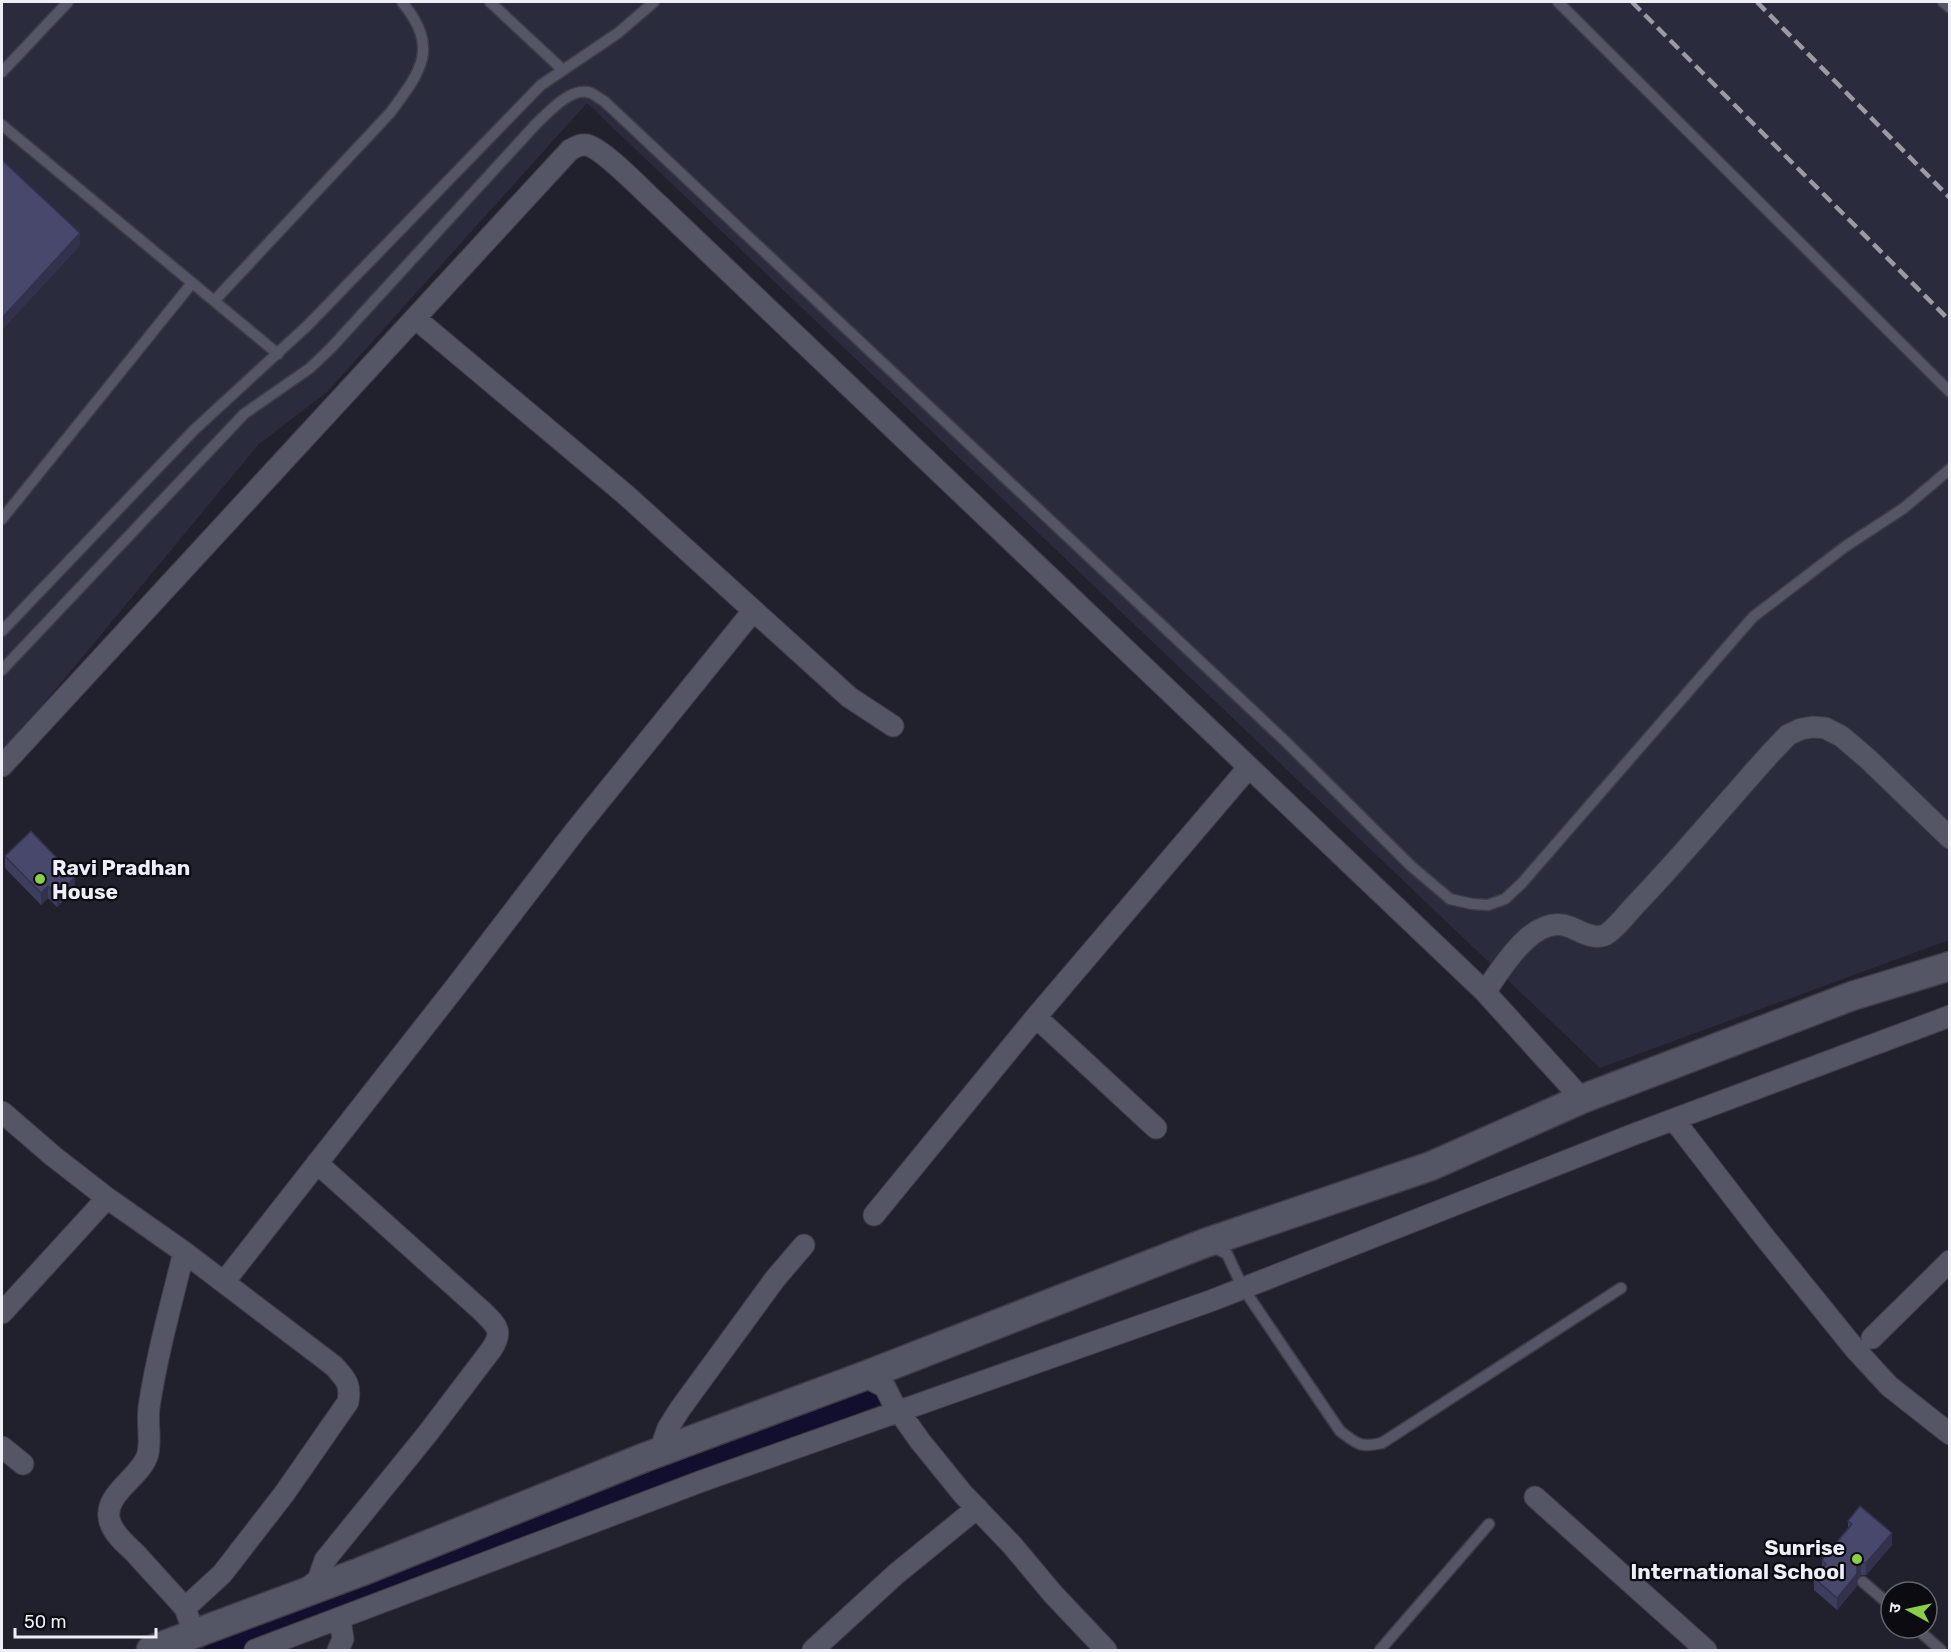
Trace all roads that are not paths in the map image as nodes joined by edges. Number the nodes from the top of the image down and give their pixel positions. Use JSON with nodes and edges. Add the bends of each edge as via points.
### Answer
{"nodes":[{"id":1,"x":68,"y":2,"type":"edge"},
{"id":2,"x":402,"y":2,"type":"edge"},
{"id":3,"x":490,"y":2,"type":"edge"},
{"id":4,"x":654,"y":2,"type":"edge"},
{"id":5,"x":1558,"y":2,"type":"edge"},
{"id":6,"x":1943,"y":2,"type":"edge"},
{"id":7,"x":1950,"y":8,"type":"edge"},
{"id":8,"x":562,"y":70,"type":"junction"},
{"id":9,"x":2,"y":72,"type":"edge"},
{"id":10,"x":2,"y":125,"type":"edge"},
{"id":11,"x":192,"y":283,"type":"junction"},
{"id":12,"x":214,"y":301,"type":"junction"},
{"id":13,"x":415,"y":318,"type":"junction"},
{"id":14,"x":278,"y":354,"type":"junction"},
{"id":15,"x":1950,"y":392,"type":"edge"},
{"id":16,"x":1950,"y":469,"type":"edge"},
{"id":17,"x":2,"y":519,"type":"edge"},
{"id":18,"x":753,"y":611,"type":"junction"},
{"id":19,"x":2,"y":631,"type":"edge"},
{"id":20,"x":2,"y":670,"type":"edge"},
{"id":21,"x":892,"y":726,"type":"dead end"},
{"id":22,"x":2,"y":766,"type":"edge"},
{"id":23,"x":1249,"y":767,"type":"junction"},
{"id":24,"x":1950,"y":838,"type":"edge"},
{"id":25,"x":1950,"y":966,"type":"edge"},
{"id":26,"x":1485,"y":992,"type":"junction"},
{"id":27,"x":1950,"y":1016,"type":"edge"},
{"id":28,"x":1036,"y":1017,"type":"junction"},
{"id":29,"x":1582,"y":1099,"type":"junction"},
{"id":30,"x":2,"y":1112,"type":"edge"},
{"id":31,"x":1674,"y":1120,"type":"junction"},
{"id":32,"x":1156,"y":1128,"type":"dead end"},
{"id":33,"x":317,"y":1163,"type":"junction"},
{"id":34,"x":107,"y":1198,"type":"junction"},
{"id":35,"x":874,"y":1215,"type":"dead end"},
{"id":36,"x":804,"y":1245,"type":"dead end"},
{"id":37,"x":1216,"y":1248,"type":"junction"},
{"id":38,"x":184,"y":1252,"type":"junction"},
{"id":39,"x":1950,"y":1261,"type":"edge"},
{"id":40,"x":224,"y":1282,"type":"junction"},
{"id":41,"x":1241,"y":1283,"type":"junction"},
{"id":42,"x":1621,"y":1288,"type":"dead end"},
{"id":43,"x":2,"y":1313,"type":"edge"},
{"id":44,"x":1872,"y":1338,"type":"dead end"},
{"id":45,"x":885,"y":1395,"type":"junction"},
{"id":46,"x":1950,"y":1434,"type":"edge"},
{"id":47,"x":2,"y":1446,"type":"edge"},
{"id":48,"x":643,"y":1458,"type":"junction"},
{"id":49,"x":23,"y":1464,"type":"dead end"},
{"id":50,"x":1534,"y":1497,"type":"dead end"},
{"id":51,"x":977,"y":1508,"type":"junction"},
{"id":52,"x":1489,"y":1524,"type":"dead end"},
{"id":53,"x":1863,"y":1582,"type":"dead end"},
{"id":54,"x":299,"y":1594,"type":"junction"},
{"id":55,"x":1879,"y":1596,"type":"edge"},
{"id":56,"x":340,"y":1618,"type":"junction"},
{"id":57,"x":190,"y":1621,"type":"junction"},
{"id":58,"x":1930,"y":1640,"type":"edge"},
{"id":59,"x":151,"y":1650,"type":"edge"},
{"id":60,"x":255,"y":1650,"type":"edge"},
{"id":61,"x":338,"y":1650,"type":"edge"},
{"id":62,"x":813,"y":1650,"type":"edge"},
{"id":63,"x":1106,"y":1650,"type":"edge"},
{"id":64,"x":1380,"y":1650,"type":"edge"},
{"id":65,"x":1706,"y":1650,"type":"edge"},
{"id":66,"x":1941,"y":1650,"type":"edge"}],
"edges":[{"from":1,"to":9,"type":"lane"},
{"from":2,"to":12,"type":"lane","via":[[424,39],[422,62],[413,82],[390,113]]},
{"from":3,"to":8,"type":"lane"},
{"from":4,"to":8,"type":"lane","via":[[592,53]]},
{"from":5,"to":15,"type":"lane"},
{"from":6,"to":7,"type":"lane"},
{"from":8,"to":14,"type":"lane","via":[[541,86]]},
{"from":10,"to":11,"type":"lane"},
{"from":11,"to":12,"type":"lane"},
{"from":11,"to":17,"type":"lane"},
{"from":12,"to":14,"type":"lane"},
{"from":13,"to":18,"type":"street","via":[[626,495]]},
{"from":13,"to":22,"type":"street"},
{"from":13,"to":23,"type":"street","via":[[570,150],[585,145],[594,147]]},
{"from":14,"to":19,"type":"lane","via":[[194,430]]},
{"from":16,"to":20,"type":"lane","via":[[1904,508],[1846,546],[1753,617],[1505,899],[1488,905],[1450,899],[604,101],[581,92],[561,102],[536,124],[310,368],[244,414]]},
{"from":18,"to":21,"type":"street","via":[[849,697]]},
{"from":18,"to":33,"type":"street","via":[[575,831]]},
{"from":23,"to":26,"type":"street"},
{"from":23,"to":28,"type":"street"},
{"from":24,"to":26,"type":"street","via":[[1841,736],[1825,728],[1801,729],[1788,735],[1605,935],[1594,936],[1567,925],[1553,925],[1532,934]]},
{"from":25,"to":29,"type":"street","via":[[1852,996]]},
{"from":26,"to":29,"type":"street"},
{"from":27,"to":31,"type":"street"},
{"from":28,"to":32,"type":"street"},
{"from":28,"to":35,"type":"street"},
{"from":29,"to":37,"type":"street","via":[[1431,1166]]},
{"from":30,"to":34,"type":"street"},
{"from":31,"to":41,"type":"street"},
{"from":31,"to":46,"type":"street","via":[[1856,1349],[1889,1386]]},
{"from":33,"to":40,"type":"street"},
{"from":33,"to":54,"type":"street","via":[[482,1311],[499,1333],[491,1350],[428,1433],[325,1560],[318,1580]]},
{"from":34,"to":38,"type":"street"},
{"from":34,"to":43,"type":"street"},
{"from":36,"to":48,"type":"street","via":[[680,1409],[660,1449]]},
{"from":37,"to":41,"type":"lane"},
{"from":37,"to":45,"type":"street"},
{"from":38,"to":40,"type":"street"},
{"from":38,"to":57,"type":"street","via":[[157,1361],[149,1410],[148,1452],[141,1467],[112,1501],[109,1520]]},
{"from":39,"to":44,"type":"street"},
{"from":40,"to":57,"type":"street","via":[[334,1366],[350,1388],[348,1402]]},
{"from":41,"to":42,"type":"lane","via":[[1340,1431],[1367,1447],[1382,1443]]},
{"from":41,"to":45,"type":"street"},
{"from":45,"to":48,"type":"street"},
{"from":45,"to":51,"type":"street"},
{"from":45,"to":56,"type":"street","via":[[702,1480]]},
{"from":47,"to":49,"type":"street"},
{"from":48,"to":54,"type":"street"},
{"from":50,"to":65,"type":"street"},
{"from":51,"to":62,"type":"street","via":[[896,1574]]},
{"from":51,"to":63,"type":"street"},
{"from":52,"to":64,"type":"lane"},
{"from":53,"to":55,"type":"lane"},
{"from":54,"to":57,"type":"street"},
{"from":56,"to":60,"type":"street"},
{"from":56,"to":61,"type":"street","via":[[343,1639]]},
{"from":57,"to":59,"type":"street"},
{"from":58,"to":66,"type":"lane"}]}
